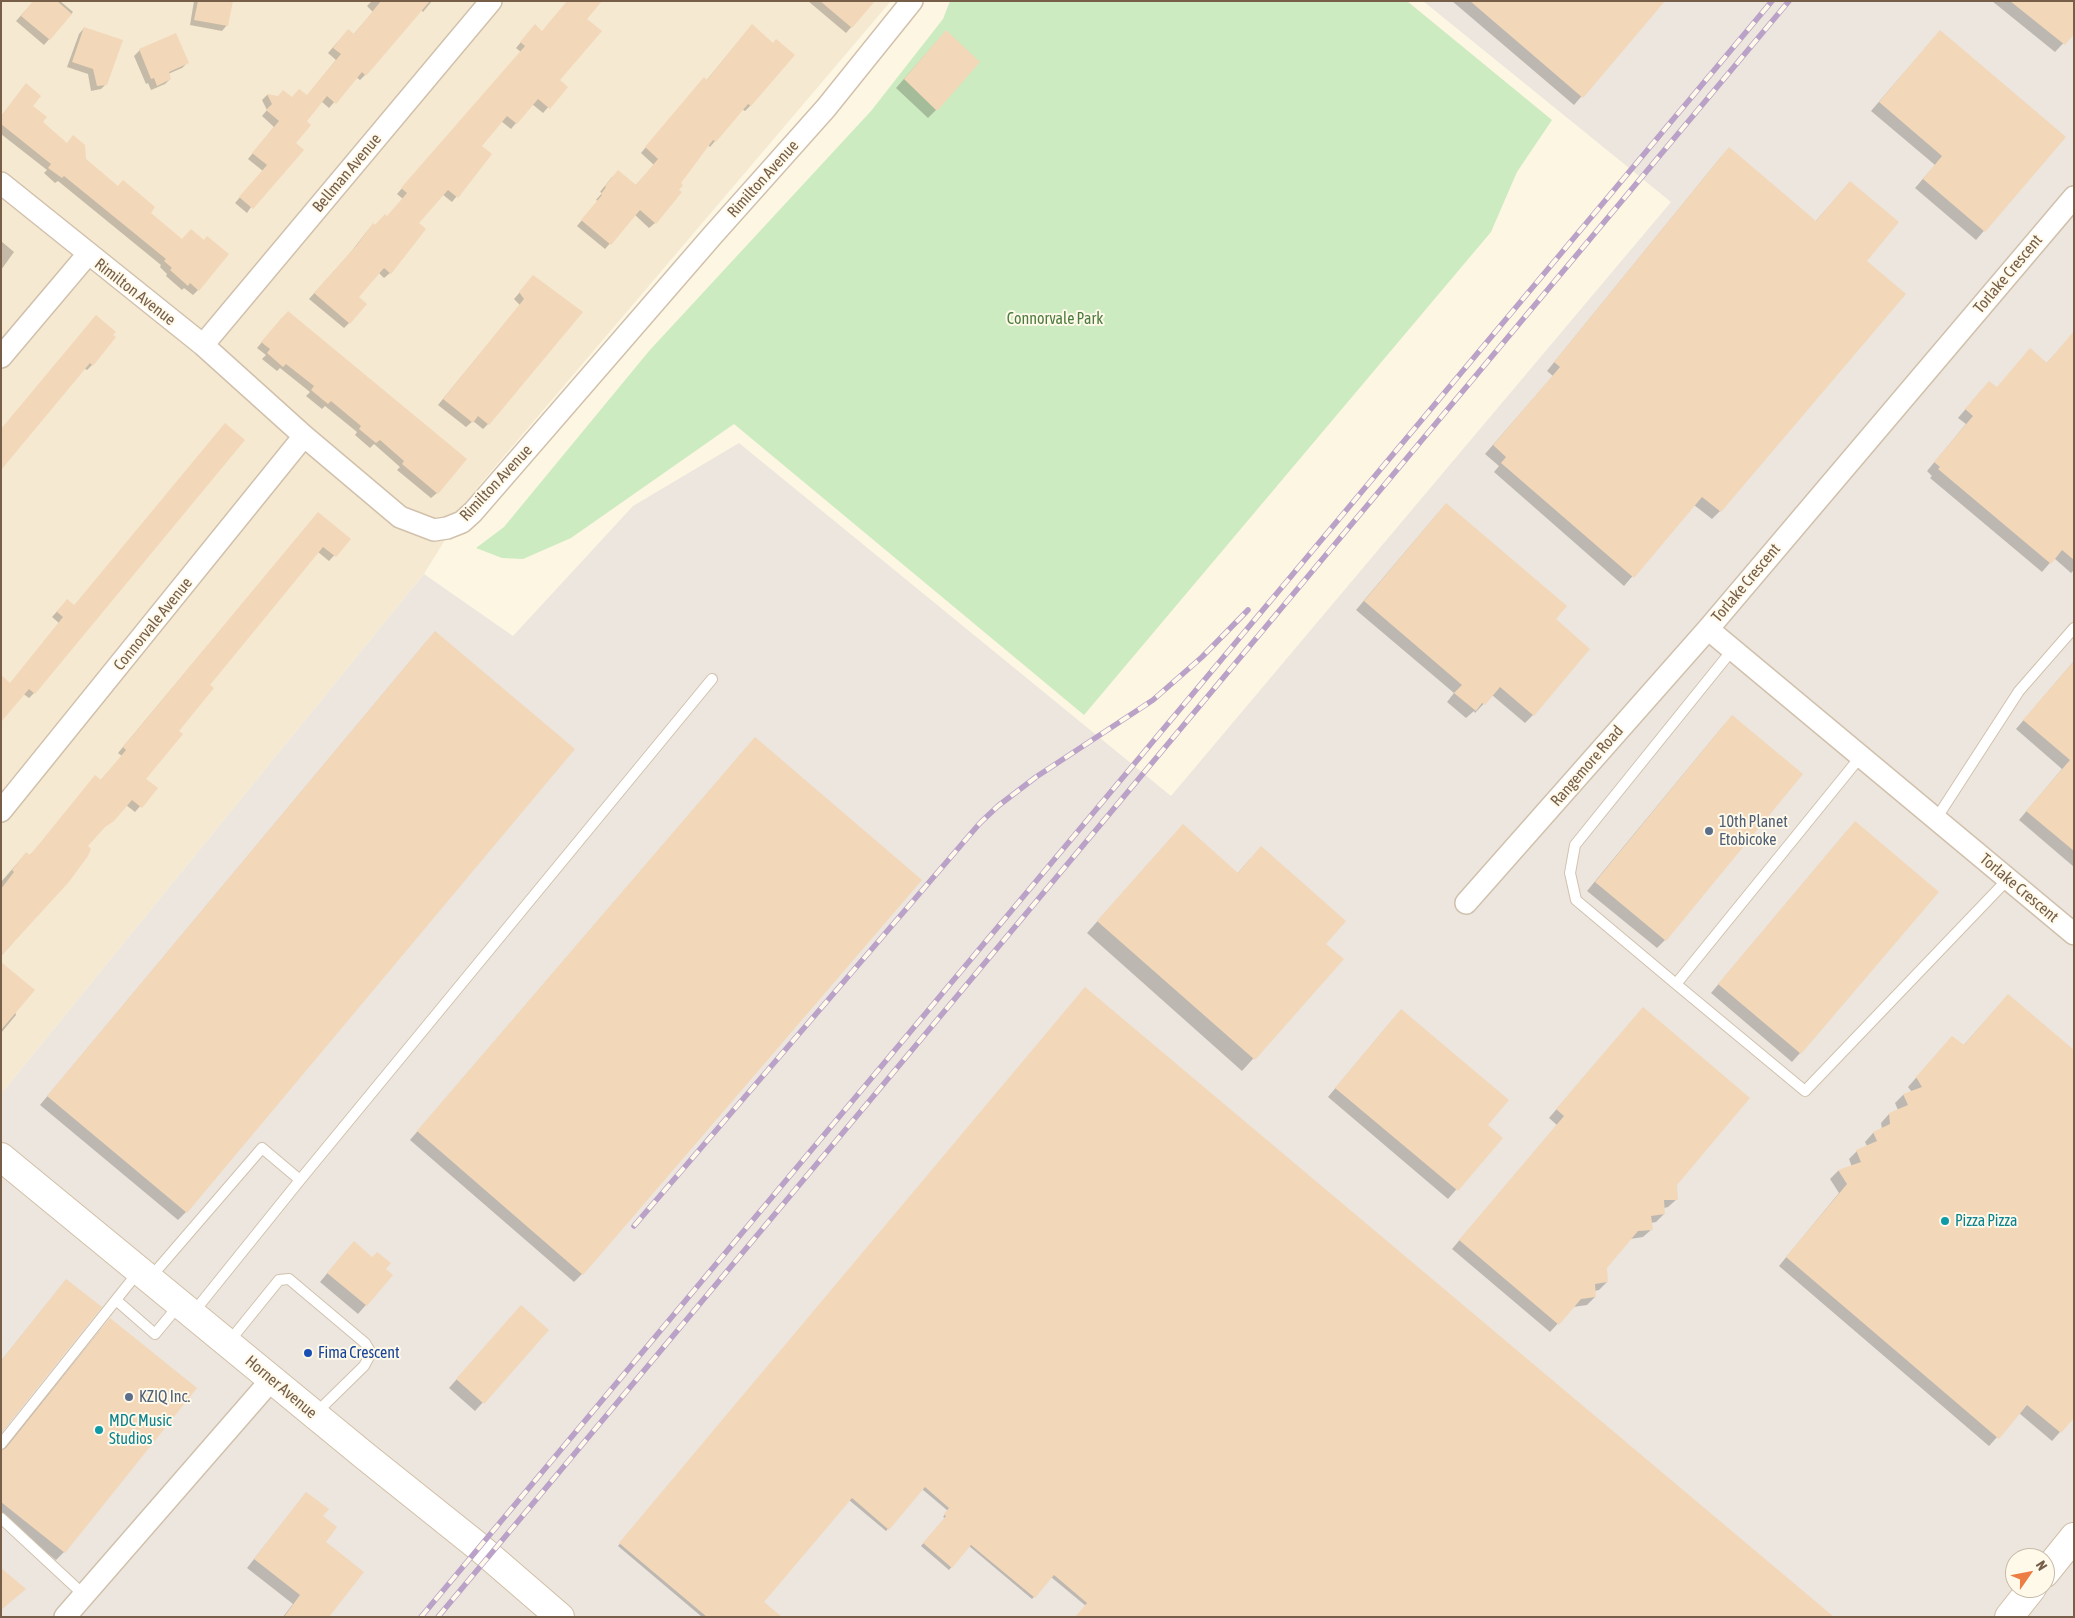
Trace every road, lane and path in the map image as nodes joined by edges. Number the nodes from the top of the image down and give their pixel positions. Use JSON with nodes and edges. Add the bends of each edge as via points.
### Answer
{"nodes":[{"id":1,"x":491,"y":1,"type":"edge"},
{"id":2,"x":912,"y":1,"type":"edge"},
{"id":3,"x":1,"y":183,"type":"edge"},
{"id":4,"x":2074,"y":197,"type":"edge"},
{"id":5,"x":88,"y":254,"type":"junction"},
{"id":6,"x":203,"y":346,"type":"junction"},
{"id":7,"x":1,"y":357,"type":"edge"},
{"id":8,"x":304,"y":436,"type":"junction"},
{"id":9,"x":2074,"y":628,"type":"edge"},
{"id":10,"x":1708,"y":629,"type":"junction"},
{"id":11,"x":1733,"y":649,"type":"junction"},
{"id":12,"x":712,"y":679,"type":"dead end"},
{"id":13,"x":1861,"y":756,"type":"junction"},
{"id":14,"x":1,"y":811,"type":"edge"},
{"id":15,"x":1936,"y":818,"type":"junction"},
{"id":16,"x":2008,"y":879,"type":"junction"},
{"id":17,"x":1466,"y":904,"type":"dead end"},
{"id":18,"x":2074,"y":934,"type":"edge"},
{"id":19,"x":1676,"y":984,"type":"junction"},
{"id":20,"x":1,"y":1157,"type":"edge"},
{"id":21,"x":300,"y":1180,"type":"junction"},
{"id":22,"x":144,"y":1275,"type":"junction"},
{"id":23,"x":116,"y":1300,"type":"junction"},
{"id":24,"x":186,"y":1309,"type":"junction"},
{"id":25,"x":228,"y":1344,"type":"junction"},
{"id":26,"x":272,"y":1379,"type":"junction"},
{"id":27,"x":315,"y":1415,"type":"junction"},
{"id":28,"x":1,"y":1444,"type":"edge"},
{"id":29,"x":1,"y":1518,"type":"edge"},
{"id":30,"x":2074,"y":1537,"type":"edge"},
{"id":31,"x":2055,"y":1560,"type":"edge"},
{"id":32,"x":84,"y":1595,"type":"junction"},
{"id":33,"x":2024,"y":1598,"type":"edge"},
{"id":34,"x":65,"y":1617,"type":"edge"},
{"id":35,"x":560,"y":1617,"type":"edge"},
{"id":36,"x":2009,"y":1617,"type":"edge"}],
"edges":[{"from":1,"to":6,"type":"street","name":"Bellman Avenue"},
{"from":2,"to":8,"type":"street","name":"Rimilton Avenue","via":[[826,108],[462,522],[434,530],[400,517]]},
{"from":3,"to":5,"type":"street","name":"Rimilton Avenue"},
{"from":4,"to":10,"type":"street","name":"Torlake Crescent"},
{"from":5,"to":6,"type":"street","name":"Rimilton Avenue"},
{"from":5,"to":7,"type":"street"},
{"from":6,"to":8,"type":"street","name":"Rimilton Avenue"},
{"from":8,"to":14,"type":"street","name":"Connorvale Avenue"},
{"from":9,"to":15,"type":"lane","via":[[2019,690]]},
{"from":10,"to":11,"type":"street","name":"Torlake Crescent"},
{"from":10,"to":17,"type":"street","name":"Rangemore Road"},
{"from":11,"to":13,"type":"street","name":"Torlake Crescent"},
{"from":11,"to":19,"type":"lane","via":[[1575,845],[1570,873],[1576,900]]},
{"from":12,"to":21,"type":"lane"},
{"from":13,"to":15,"type":"street","name":"Torlake Crescent"},
{"from":13,"to":19,"type":"lane"},
{"from":15,"to":16,"type":"street","name":"Torlake Crescent"},
{"from":16,"to":18,"type":"street","name":"Torlake Crescent"},
{"from":16,"to":19,"type":"lane","via":[[1805,1092]]},
{"from":20,"to":22,"type":"main road","name":"Horner Avenue"},
{"from":21,"to":22,"type":"lane","via":[[262,1148]]},
{"from":21,"to":24,"type":"lane"},
{"from":22,"to":23,"type":"lane"},
{"from":22,"to":24,"type":"main road","name":"Horner Avenue"},
{"from":23,"to":24,"type":"lane","via":[[155,1334]]},
{"from":23,"to":28,"type":"lane"},
{"from":24,"to":25,"type":"main road","name":"Horner Avenue"},
{"from":25,"to":26,"type":"main road","name":"Horner Avenue"},
{"from":25,"to":27,"type":"lane","via":[[279,1280],[289,1278],[365,1343],[371,1353],[364,1366]]},
{"from":26,"to":27,"type":"main road","name":"Horner Avenue"},
{"from":26,"to":32,"type":"street"},
{"from":27,"to":35,"type":"main road","name":"Horner Avenue"},
{"from":29,"to":32,"type":"lane"},
{"from":30,"to":31,"type":"main road"},
{"from":32,"to":34,"type":"street"},
{"from":33,"to":36,"type":"main road"}]}
